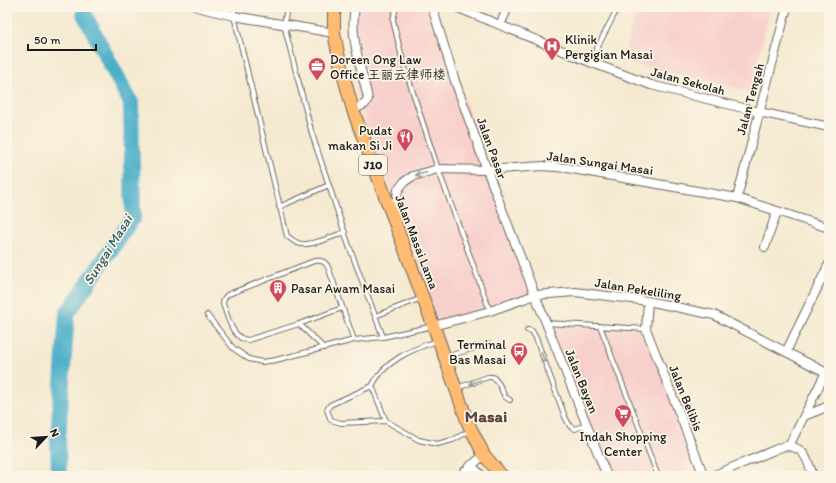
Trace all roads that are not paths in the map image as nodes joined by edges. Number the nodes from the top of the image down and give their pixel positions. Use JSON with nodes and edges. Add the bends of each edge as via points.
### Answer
{"nodes":[{"id":1,"x":197,"y":7,"type":"edge"},
{"id":2,"x":234,"y":7,"type":"edge"},
{"id":3,"x":287,"y":7,"type":"edge"},
{"id":4,"x":335,"y":7,"type":"edge"},
{"id":5,"x":355,"y":7,"type":"edge"},
{"id":6,"x":396,"y":7,"type":"edge"},
{"id":7,"x":432,"y":7,"type":"edge"},
{"id":8,"x":456,"y":7,"type":"edge"},
{"id":9,"x":508,"y":7,"type":"edge"},
{"id":10,"x":618,"y":7,"type":"edge"},
{"id":11,"x":787,"y":7,"type":"edge"},
{"id":12,"x":234,"y":16,"type":"junction"},
{"id":13,"x":284,"y":25,"type":"junction"},
{"id":14,"x":500,"y":25,"type":"junction"},
{"id":15,"x":334,"y":33,"type":"junction"},
{"id":16,"x":590,"y":62,"type":"junction"},
{"id":17,"x":353,"y":110,"type":"junction"},
{"id":18,"x":759,"y":112,"type":"junction"},
{"id":19,"x":829,"y":127,"type":"edge"},
{"id":20,"x":438,"y":170,"type":"junction"},
{"id":21,"x":487,"y":170,"type":"junction"},
{"id":22,"x":329,"y":185,"type":"junction"},
{"id":23,"x":738,"y":198,"type":"junction"},
{"id":24,"x":279,"y":207,"type":"junction"},
{"id":25,"x":777,"y":211,"type":"junction"},
{"id":26,"x":394,"y":220,"type":"junction"},
{"id":27,"x":829,"y":228,"type":"edge"},
{"id":28,"x":345,"y":232,"type":"junction"},
{"id":29,"x":765,"y":247,"type":"dead end"},
{"id":30,"x":829,"y":264,"type":"edge"},
{"id":31,"x":535,"y":295,"type":"junction"},
{"id":32,"x":423,"y":298,"type":"junction"},
{"id":33,"x":648,"y":301,"type":"junction"},
{"id":34,"x":342,"y":308,"type":"junction"},
{"id":35,"x":490,"y":310,"type":"junction"},
{"id":36,"x":207,"y":315,"type":"dead end"},
{"id":37,"x":375,"y":316,"type":"junction"},
{"id":38,"x":546,"y":323,"type":"junction"},
{"id":39,"x":299,"y":324,"type":"junction"},
{"id":40,"x":433,"y":326,"type":"junction"},
{"id":41,"x":600,"y":326,"type":"junction"},
{"id":42,"x":646,"y":329,"type":"junction"},
{"id":43,"x":527,"y":330,"type":"dead end"},
{"id":44,"x":383,"y":337,"type":"junction"},
{"id":45,"x":354,"y":340,"type":"junction"},
{"id":46,"x":439,"y":341,"type":"junction"},
{"id":47,"x":488,"y":344,"type":"dead end"},
{"id":48,"x":323,"y":347,"type":"junction"},
{"id":49,"x":786,"y":352,"type":"junction"},
{"id":50,"x":445,"y":357,"type":"junction"},
{"id":51,"x":827,"y":373,"type":"edge"},
{"id":52,"x":372,"y":386,"type":"junction"},
{"id":53,"x":456,"y":389,"type":"junction"},
{"id":54,"x":510,"y":400,"type":"dead end"},
{"id":55,"x":829,"y":406,"type":"edge"},
{"id":56,"x":804,"y":416,"type":"junction"},
{"id":57,"x":386,"y":421,"type":"junction"},
{"id":58,"x":586,"y":425,"type":"junction"},
{"id":59,"x":471,"y":430,"type":"junction"},
{"id":60,"x":789,"y":446,"type":"junction"},
{"id":61,"x":484,"y":455,"type":"junction"},
{"id":62,"x":471,"y":465,"type":"junction"},
{"id":63,"x":459,"y":476,"type":"edge"},
{"id":64,"x":482,"y":476,"type":"edge"},
{"id":65,"x":502,"y":476,"type":"edge"},
{"id":66,"x":607,"y":476,"type":"edge"},
{"id":67,"x":658,"y":476,"type":"edge"},
{"id":68,"x":704,"y":476,"type":"edge"},
{"id":69,"x":712,"y":476,"type":"edge"},
{"id":70,"x":813,"y":476,"type":"edge"}],
"edges":[{"from":1,"to":12,"type":"street"},
{"from":2,"to":12,"type":"lane"},
{"from":3,"to":13,"type":"lane"},
{"from":4,"to":15,"type":"main road","name":"Jalan Masai Lama","number":"J10"},
{"from":5,"to":17,"type":"street","via":[[353,32],[368,99],[365,104]]},
{"from":6,"to":20,"type":"lane","via":[[393,20]]},
{"from":7,"to":21,"type":"street","name":"Jalan Pasar"},
{"from":8,"to":14,"type":"street","name":"Jalan Sekolah"},
{"from":9,"to":14,"type":"street"},
{"from":10,"to":16,"type":"lane"},
{"from":11,"to":18,"type":"street","name":"Jalan Tengah"},
{"from":12,"to":13,"type":"street"},
{"from":12,"to":24,"type":"lane"},
{"from":13,"to":15,"type":"street"},
{"from":13,"to":22,"type":"lane","via":[[312,134]]},
{"from":14,"to":16,"type":"street","name":"Jalan Sekolah"},
{"from":15,"to":17,"type":"main road","name":"Jalan Masai Lama","number":"J10"},
{"from":16,"to":18,"type":"street","name":"Jalan Sekolah","via":[[650,85]]},
{"from":17,"to":26,"type":"main road","name":"Jalan Masai Lama","number":"J10"},
{"from":18,"to":19,"type":"street","name":"Jalan Sekolah"},
{"from":18,"to":23,"type":"street","name":"Jalan Tengah"},
{"from":20,"to":21,"type":"street","name":"Jalan Sungai Masai"},
{"from":20,"to":26,"type":"street","name":"Jalan Sungai Masai","one_way":true,"via":[[413,176],[400,186]]},
{"from":20,"to":35,"type":"lane"},
{"from":21,"to":23,"type":"street","name":"Jalan Sungai Masai","via":[[543,166],[567,168]]},
{"from":21,"to":31,"type":"street","name":"Jalan Pasar"},
{"from":22,"to":24,"type":"lane"},
{"from":22,"to":28,"type":"lane"},
{"from":23,"to":25,"type":"street","name":"Jalan Sungai Masai"},
{"from":24,"to":28,"type":"lane","via":[[287,236],[293,241],[302,244],[316,242]]},
{"from":25,"to":27,"type":"street","name":"Jalan Sungai Masai"},
{"from":25,"to":29,"type":"street"},
{"from":26,"to":32,"type":"main road","name":"Jalan Masai Lama","number":"J10"},
{"from":28,"to":37,"type":"lane"},
{"from":30,"to":49,"type":"street"},
{"from":31,"to":33,"type":"street","name":"Jalan Pekeliling","via":[[575,292]]},
{"from":31,"to":35,"type":"street","name":"Jalan Pekeliling"},
{"from":31,"to":38,"type":"street","name":"Jalan Bayan"},
{"from":32,"to":37,"type":"lane"},
{"from":32,"to":40,"type":"main road","name":"Jalan Masai Lama","number":"J10"},
{"from":33,"to":42,"type":"street","name":"Jalan Belibis"},
{"from":33,"to":49,"type":"street","name":"Jalan Pekeliling","via":[[714,315]]},
{"from":34,"to":39,"type":"lane"},
{"from":34,"to":39,"type":"lane","via":[[328,267],[319,260],[229,294],[223,301],[234,332],[241,339],[252,340]]},
{"from":34,"to":45,"type":"lane"},
{"from":35,"to":40,"type":"street","name":"Jalan Pekeliling"},
{"from":36,"to":48,"type":"lane","via":[[233,348],[256,361],[272,361]]},
{"from":37,"to":44,"type":"lane"},
{"from":38,"to":41,"type":"lane"},
{"from":38,"to":58,"type":"street","name":"Jalan Bayan"},
{"from":39,"to":48,"type":"lane"},
{"from":40,"to":44,"type":"lane"},
{"from":40,"to":46,"type":"main road","name":"Jalan Masai Lama","number":"J10"},
{"from":41,"to":42,"type":"lane"},
{"from":41,"to":67,"type":"lane"},
{"from":42,"to":68,"type":"street","name":"Jalan Belibis"},
{"from":43,"to":58,"type":"lane","one_way":true,"via":[[532,331],[536,338],[552,388],[570,426],[575,429]]},
{"from":44,"to":45,"type":"lane"},
{"from":45,"to":48,"type":"lane"},
{"from":46,"to":50,"type":"main road","name":"Jalan Masai Lama","number":"J10"},
{"from":46,"to":52,"type":"lane","via":[[425,345],[394,361],[377,376]]},
{"from":47,"to":50,"type":"lane"},
{"from":49,"to":51,"type":"street","name":"Jalan Pekeliling"},
{"from":50,"to":53,"type":"main road","name":"Jalan Masai Lama","number":"J10"},
{"from":51,"to":56,"type":"street"},
{"from":52,"to":57,"type":"lane"},
{"from":52,"to":57,"type":"lane","via":[[330,405],[328,410],[331,420],[341,423]]},
{"from":54,"to":53,"type":"lane","one_way":true,"via":[[505,397],[493,377]]},
{"from":53,"to":59,"type":"main road","name":"Jalan Masai Lama","number":"J10"},
{"from":55,"to":56,"type":"street"},
{"from":56,"to":60,"type":"street"},
{"from":57,"to":59,"type":"lane","via":[[419,440],[437,444],[453,440]]},
{"from":58,"to":66,"type":"street","name":"Jalan Bayan"},
{"from":59,"to":61,"type":"main road","name":"Jalan Masai Lama","number":"J10"},
{"from":60,"to":69,"type":"street","via":[[779,447]]},
{"from":60,"to":70,"type":"street","via":[[796,447],[804,454]]},
{"from":61,"to":62,"type":"street"},
{"from":61,"to":65,"type":"main road","name":"Jalan Masai Lama","number":"J10"},
{"from":62,"to":63,"type":"street"},
{"from":62,"to":64,"type":"street"}]}
